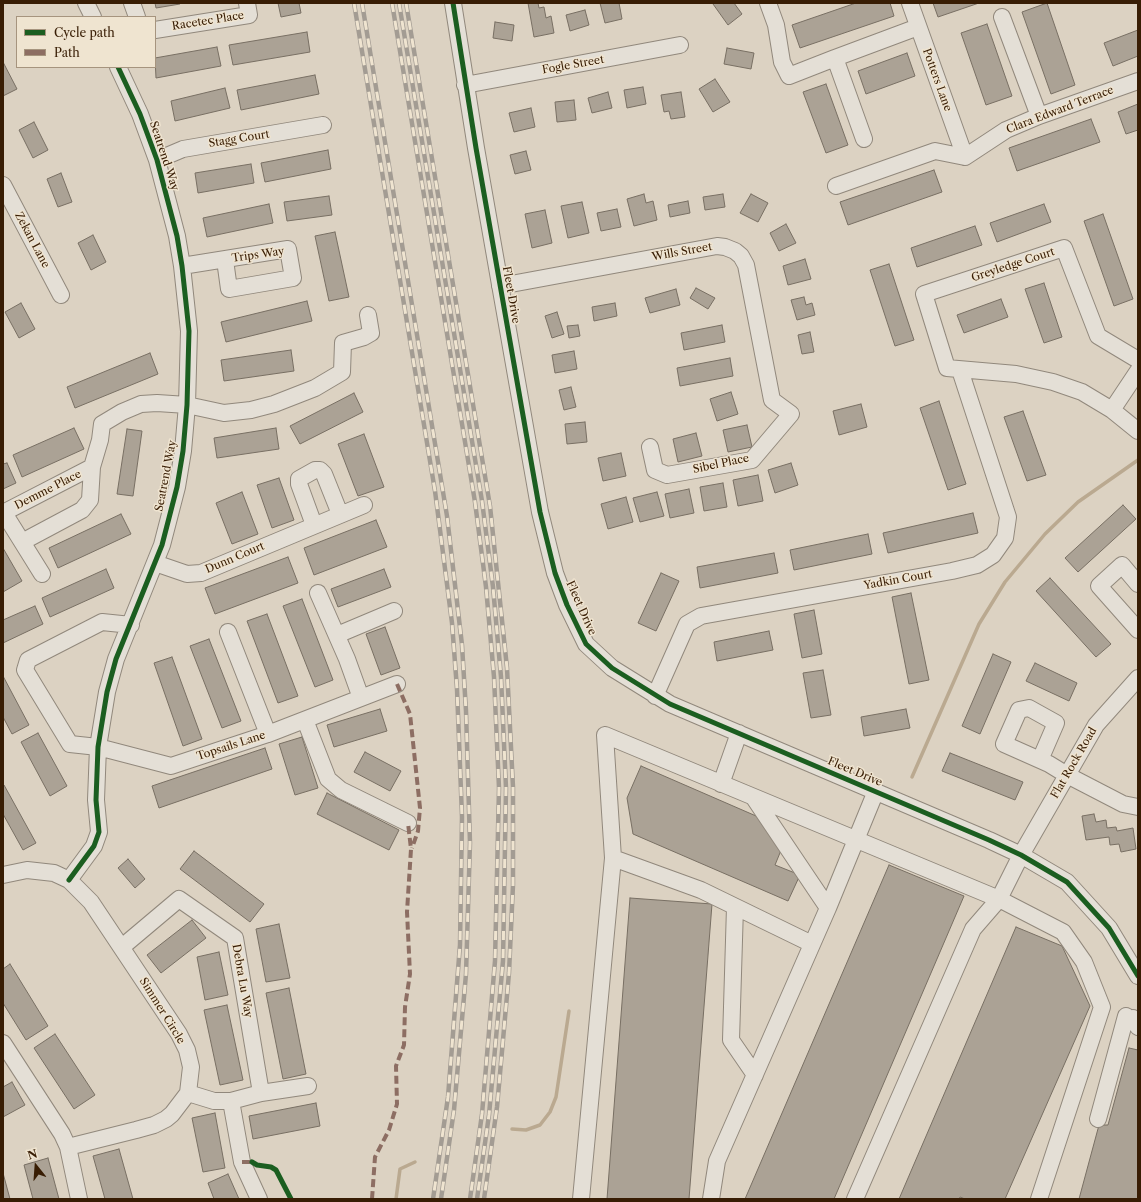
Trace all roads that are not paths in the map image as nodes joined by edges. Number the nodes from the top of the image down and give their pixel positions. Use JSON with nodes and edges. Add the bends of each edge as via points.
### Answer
{"nodes":[{"id":1,"x":86,"y":3,"type":"edge"},
{"id":2,"x":132,"y":3,"type":"edge"},
{"id":3,"x":247,"y":3,"type":"edge"},
{"id":4,"x":453,"y":3,"type":"edge"},
{"id":5,"x":768,"y":3,"type":"edge"},
{"id":6,"x":910,"y":3,"type":"edge"},
{"id":7,"x":92,"y":16,"type":"edge"},
{"id":8,"x":137,"y":16,"type":"edge"},
{"id":9,"x":1002,"y":16,"type":"dead end"},
{"id":10,"x":918,"y":26,"type":"junction"},
{"id":11,"x":156,"y":30,"type":"edge"},
{"id":12,"x":680,"y":45,"type":"dead end"},
{"id":13,"x":835,"y":58,"type":"junction"},
{"id":14,"x":118,"y":68,"type":"edge"},
{"id":15,"x":1138,"y":81,"type":"edge"},
{"id":16,"x":466,"y":85,"type":"junction"},
{"id":17,"x":1039,"y":116,"type":"junction"},
{"id":18,"x":323,"y":125,"type":"dead end"},
{"id":19,"x":864,"y":139,"type":"dead end"},
{"id":20,"x":965,"y":157,"type":"junction"},
{"id":21,"x":157,"y":160,"type":"junction"},
{"id":22,"x":3,"y":185,"type":"edge"},
{"id":23,"x":836,"y":186,"type":"dead end"},
{"id":24,"x":225,"y":260,"type":"dead end"},
{"id":25,"x":182,"y":266,"type":"junction"},
{"id":26,"x":500,"y":286,"type":"junction"},
{"id":27,"x":61,"y":295,"type":"dead end"},
{"id":28,"x":368,"y":315,"type":"dead end"},
{"id":29,"x":1138,"y":360,"type":"edge"},
{"id":30,"x":954,"y":369,"type":"junction"},
{"id":31,"x":1138,"y":371,"type":"edge"},
{"id":32,"x":187,"y":405,"type":"junction"},
{"id":33,"x":1112,"y":410,"type":"junction"},
{"id":34,"x":791,"y":414,"type":"joint"},
{"id":35,"x":1138,"y":431,"type":"edge"},
{"id":36,"x":650,"y":448,"type":"dead end"},
{"id":37,"x":92,"y":467,"type":"junction"},
{"id":38,"x":364,"y":505,"type":"dead end"},
{"id":39,"x":4,"y":513,"type":"edge"},
{"id":40,"x":340,"y":514,"type":"junction"},
{"id":41,"x":314,"y":525,"type":"junction"},
{"id":42,"x":22,"y":542,"type":"junction"},
{"id":43,"x":155,"y":563,"type":"junction"},
{"id":44,"x":42,"y":574,"type":"dead end"},
{"id":45,"x":1138,"y":584,"type":"edge"},
{"id":46,"x":318,"y":593,"type":"dead end"},
{"id":47,"x":394,"y":611,"type":"dead end"},
{"id":48,"x":131,"y":626,"type":"junction"},
{"id":49,"x":1138,"y":630,"type":"edge"},
{"id":50,"x":228,"y":632,"type":"dead end"},
{"id":51,"x":337,"y":635,"type":"junction"},
{"id":52,"x":1138,"y":678,"type":"edge"},
{"id":53,"x":397,"y":684,"type":"dead end"},
{"id":54,"x":655,"y":696,"type":"junction"},
{"id":55,"x":361,"y":698,"type":"junction"},
{"id":56,"x":305,"y":720,"type":"junction"},
{"id":57,"x":739,"y":733,"type":"junction"},
{"id":58,"x":268,"y":734,"type":"junction"},
{"id":59,"x":98,"y":748,"type":"junction"},
{"id":60,"x":1040,"y":760,"type":"dead end"},
{"id":61,"x":1067,"y":775,"type":"junction"},
{"id":62,"x":721,"y":784,"type":"junction"},
{"id":63,"x":876,"y":791,"type":"junction"},
{"id":64,"x":754,"y":798,"type":"junction"},
{"id":65,"x":1138,"y":807,"type":"edge"},
{"id":66,"x":408,"y":823,"type":"dead end"},
{"id":67,"x":856,"y":841,"type":"junction"},
{"id":68,"x":1021,"y":855,"type":"junction"},
{"id":69,"x":613,"y":858,"type":"junction"},
{"id":70,"x":5,"y":871,"type":"edge"},
{"id":71,"x":69,"y":880,"type":"junction"},
{"id":72,"x":999,"y":899,"type":"junction"},
{"id":73,"x":735,"y":906,"type":"junction"},
{"id":74,"x":828,"y":908,"type":"junction"},
{"id":75,"x":812,"y":944,"type":"junction"},
{"id":76,"x":122,"y":947,"type":"junction"},
{"id":77,"x":1137,"y":971,"type":"edge"},
{"id":78,"x":1102,"y":1007,"type":"junction"},
{"id":79,"x":1134,"y":1019,"type":"edge"},
{"id":80,"x":6,"y":1053,"type":"edge"},
{"id":81,"x":755,"y":1075,"type":"junction"},
{"id":82,"x":308,"y":1086,"type":"dead end"},
{"id":83,"x":188,"y":1093,"type":"junction"},
{"id":84,"x":261,"y":1093,"type":"junction"},
{"id":85,"x":231,"y":1100,"type":"junction"},
{"id":86,"x":1098,"y":1119,"type":"dead end"},
{"id":87,"x":68,"y":1147,"type":"junction"},
{"id":88,"x":79,"y":1199,"type":"edge"},
{"id":89,"x":259,"y":1199,"type":"edge"},
{"id":90,"x":581,"y":1199,"type":"edge"},
{"id":91,"x":711,"y":1199,"type":"edge"},
{"id":92,"x":855,"y":1199,"type":"edge"},
{"id":93,"x":1039,"y":1199,"type":"edge"}],
"edges":[{"from":1,"to":7,"type":"street"},
{"from":2,"to":8,"type":"street"},
{"from":3,"to":11,"type":"street","name":"Racetec Place","via":[[249,15]]},
{"from":4,"to":16,"type":"street","name":"Fleet Drive"},
{"from":5,"to":13,"type":"street","via":[[776,25],[782,62],[789,76]]},
{"from":6,"to":10,"type":"street","name":"Potters Lane"},
{"from":9,"to":17,"type":"street"},
{"from":10,"to":13,"type":"street"},
{"from":10,"to":20,"type":"street","name":"Potters Lane"},
{"from":12,"to":16,"type":"street","name":"Fogle Street"},
{"from":13,"to":19,"type":"street"},
{"from":14,"to":21,"type":"street","name":"Seatrend Way","via":[[140,114]]},
{"from":15,"to":17,"type":"street","name":"Clara Edward Terrace"},
{"from":16,"to":26,"type":"street","name":"Fleet Drive"},
{"from":17,"to":20,"type":"street","name":"Clara Edward Terrace","via":[[1000,134]]},
{"from":18,"to":21,"type":"street","name":"Stagg Court","via":[[183,149]]},
{"from":20,"to":23,"type":"street","via":[[935,150]]},
{"from":21,"to":25,"type":"street","name":"Seatrend Way","via":[[177,236]]},
{"from":22,"to":27,"type":"street","name":"Zekan Lane"},
{"from":24,"to":25,"type":"street","name":"Trips Way"},
{"from":25,"to":32,"type":"street","name":"Seatrend Way","via":[[188,330]]},
{"from":26,"to":34,"type":"street","name":"Wills Street","via":[[725,246],[741,256],[746,265],[772,400]]},
{"from":26,"to":54,"type":"street","name":"Fleet Drive","via":[[540,512],[555,573],[579,632],[594,652],[612,668]]},
{"from":28,"to":32,"type":"street","name":"Demme Place","via":[[371,333],[343,343],[342,372],[315,388],[251,410],[224,413]]},
{"from":29,"to":30,"type":"street","name":"Greyledge Court","via":[[1098,336],[1064,248],[924,294]]},
{"from":30,"to":33,"type":"street","via":[[1030,376],[1082,392]]},
{"from":30,"to":54,"type":"street","name":"Yadkin Court","via":[[1008,517],[1005,538],[992,555],[977,565],[952,571],[701,616],[687,624]]},
{"from":31,"to":33,"type":"street"},
{"from":32,"to":37,"type":"street","name":"Demme Place","via":[[141,404],[102,424]]},
{"from":32,"to":43,"type":"street","name":"Seatrend Way","via":[[177,487]]},
{"from":33,"to":35,"type":"street"},
{"from":34,"to":36,"type":"street","name":"Sibel Place","via":[[752,460],[667,475],[655,470]]},
{"from":37,"to":39,"type":"street","name":"Demme Place"},
{"from":37,"to":42,"type":"street","name":"Demme Place","via":[[90,500],[82,510]]},
{"from":38,"to":40,"type":"street","name":"Dunn Court"},
{"from":39,"to":42,"type":"street","name":"Demme Place"},
{"from":40,"to":41,"type":"street","name":"Dunn Court"},
{"from":40,"to":41,"type":"street","via":[[324,474],[320,470],[315,470],[299,479]]},
{"from":41,"to":43,"type":"street","name":"Dunn Court","via":[[201,573],[187,574]]},
{"from":42,"to":44,"type":"street","name":"Demme Place"},
{"from":43,"to":48,"type":"street","name":"Seatrend Way"},
{"from":45,"to":49,"type":"street","via":[[1122,566],[1099,586]]},
{"from":46,"to":51,"type":"street"},
{"from":47,"to":51,"type":"street"},
{"from":48,"to":59,"type":"street","name":"Seatrend Way","via":[[116,659],[107,692]]},
{"from":48,"to":59,"type":"street","name":"Topsails Lane","via":[[102,622],[28,660],[25,670],[70,744]]},
{"from":50,"to":58,"type":"street"},
{"from":51,"to":55,"type":"street"},
{"from":52,"to":61,"type":"street","name":"Flat Rock Road","via":[[1096,725]]},
{"from":53,"to":55,"type":"street","name":"Topsails Lane"},
{"from":54,"to":57,"type":"street","name":"Fleet Drive"},
{"from":55,"to":56,"type":"street","name":"Topsails Lane"},
{"from":56,"to":58,"type":"street","name":"Topsails Lane"},
{"from":56,"to":66,"type":"street","via":[[328,779],[341,790]]},
{"from":57,"to":62,"type":"street"},
{"from":57,"to":63,"type":"street","name":"Fleet Drive"},
{"from":58,"to":59,"type":"street","name":"Topsails Lane","via":[[171,766]]},
{"from":59,"to":71,"type":"street","name":"Seatrend Way","via":[[96,800],[99,832],[94,846]]},
{"from":60,"to":61,"type":"street"},
{"from":61,"to":65,"type":"street","via":[[1123,804]]},
{"from":61,"to":68,"type":"street","name":"Flat Rock Road"},
{"from":62,"to":64,"type":"street"},
{"from":62,"to":69,"type":"street","via":[[604,735]]},
{"from":63,"to":67,"type":"street"},
{"from":63,"to":68,"type":"street","name":"Fleet Drive"},
{"from":64,"to":67,"type":"street"},
{"from":64,"to":74,"type":"street"},
{"from":67,"to":72,"type":"street"},
{"from":67,"to":74,"type":"street"},
{"from":68,"to":72,"type":"street","name":"Flat Rock Road"},
{"from":68,"to":77,"type":"street","name":"Fleet Drive","via":[[1067,882],[1109,928]]},
{"from":69,"to":73,"type":"street","via":[[701,890]]},
{"from":69,"to":90,"type":"street"},
{"from":70,"to":71,"type":"street","name":"Simmer Circle","via":[[42,871]]},
{"from":71,"to":76,"type":"street","name":"Simmer Circle","via":[[91,902]]},
{"from":72,"to":78,"type":"street","via":[[1063,932],[1084,962]]},
{"from":72,"to":92,"type":"street","name":"Flat Rock Road","via":[[973,929]]},
{"from":73,"to":75,"type":"street"},
{"from":73,"to":81,"type":"street","via":[[731,1040]]},
{"from":74,"to":75,"type":"street"},
{"from":75,"to":81,"type":"street"},
{"from":76,"to":83,"type":"street","name":"Simmer Circle","via":[[187,1050],[190,1067]]},
{"from":76,"to":84,"type":"street","name":"Debra Lu Way","via":[[179,899],[235,938]]},
{"from":78,"to":79,"type":"street"},
{"from":78,"to":93,"type":"street"},
{"from":79,"to":86,"type":"street"},
{"from":80,"to":87,"type":"street","via":[[62,1134]]},
{"from":81,"to":91,"type":"street","via":[[717,1161]]},
{"from":82,"to":84,"type":"street"},
{"from":83,"to":85,"type":"street","via":[[214,1101]]},
{"from":83,"to":87,"type":"street","via":[[172,1114],[154,1125]]},
{"from":84,"to":85,"type":"street"},
{"from":85,"to":89,"type":"street","via":[[242,1162]]},
{"from":87,"to":88,"type":"street"}]}
